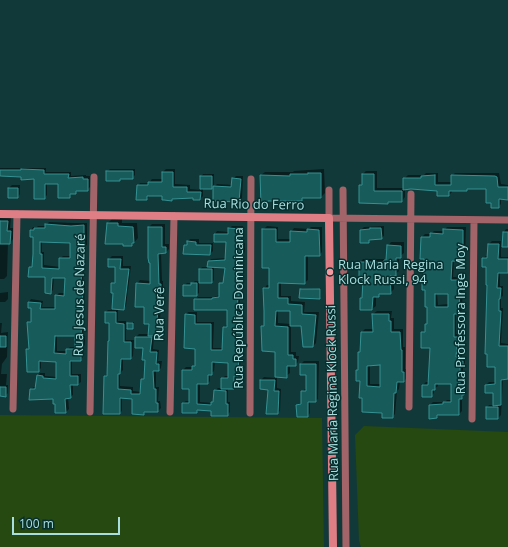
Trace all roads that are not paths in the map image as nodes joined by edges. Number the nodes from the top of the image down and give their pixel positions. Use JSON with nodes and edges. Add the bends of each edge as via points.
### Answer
{"nodes":[{"id":1,"x":94,"y":177,"type":"dead end"},
{"id":2,"x":251,"y":179,"type":"dead end"},
{"id":3,"x":329,"y":190,"type":"dead end"},
{"id":4,"x":343,"y":190,"type":"dead end"},
{"id":5,"x":411,"y":194,"type":"dead end"},
{"id":6,"x":0,"y":214,"type":"edge"},
{"id":7,"x":17,"y":214,"type":"junction"},
{"id":8,"x":94,"y":215,"type":"junction"},
{"id":9,"x":174,"y":216,"type":"junction"},
{"id":10,"x":251,"y":217,"type":"junction"},
{"id":11,"x":329,"y":218,"type":"junction"},
{"id":12,"x":343,"y":218,"type":"junction"},
{"id":13,"x":411,"y":219,"type":"junction"},
{"id":14,"x":474,"y":220,"type":"junction"},
{"id":15,"x":508,"y":220,"type":"edge"},
{"id":16,"x":409,"y":407,"type":"dead end"},
{"id":17,"x":13,"y":409,"type":"dead end"},
{"id":18,"x":90,"y":412,"type":"dead end"},
{"id":19,"x":170,"y":412,"type":"dead end"},
{"id":20,"x":250,"y":413,"type":"dead end"},
{"id":21,"x":472,"y":419,"type":"dead end"},
{"id":22,"x":333,"y":547,"type":"edge"},
{"id":23,"x":346,"y":547,"type":"edge"}],
"edges":[{"from":1,"to":8,"type":"street","name":"Rua Jesus de Nazaré"},
{"from":2,"to":10,"type":"street","name":"Rua República Dominicana"},
{"from":3,"to":11,"type":"street","name":"Rua Maria Regina Klock Russi"},
{"from":4,"to":12,"type":"street","name":"Rua Maria Regina Klock Russi"},
{"from":5,"to":13,"type":"street"},
{"from":6,"to":7,"type":"street","name":"Rua Rio do Ferro"},
{"from":7,"to":8,"type":"street","name":"Rua Rio do Ferro"},
{"from":7,"to":17,"type":"street"},
{"from":8,"to":9,"type":"street","name":"Rua Rio do Ferro"},
{"from":8,"to":18,"type":"street","name":"Rua Jesus de Nazaré"},
{"from":9,"to":10,"type":"street","name":"Rua Rio do Ferro"},
{"from":9,"to":19,"type":"street","name":"Rua Verê"},
{"from":10,"to":11,"type":"street","name":"Rua Rio do Ferro"},
{"from":10,"to":20,"type":"street","name":"Rua República Dominicana"},
{"from":11,"to":12,"type":"street","name":"Rua Rio do Ferro"},
{"from":11,"to":22,"type":"street","name":"Rua Maria Regina Klock Russi"},
{"from":12,"to":13,"type":"street","name":"Rua Rio do Ferro"},
{"from":12,"to":23,"type":"street","name":"Rua Maria Regina Klock Russi"},
{"from":13,"to":14,"type":"street","name":"Rua Rio do Ferro"},
{"from":13,"to":16,"type":"street"},
{"from":14,"to":15,"type":"street","name":"Rua Rio do Ferro"},
{"from":14,"to":21,"type":"street","name":"Rua Professora Inge Moy"}]}
